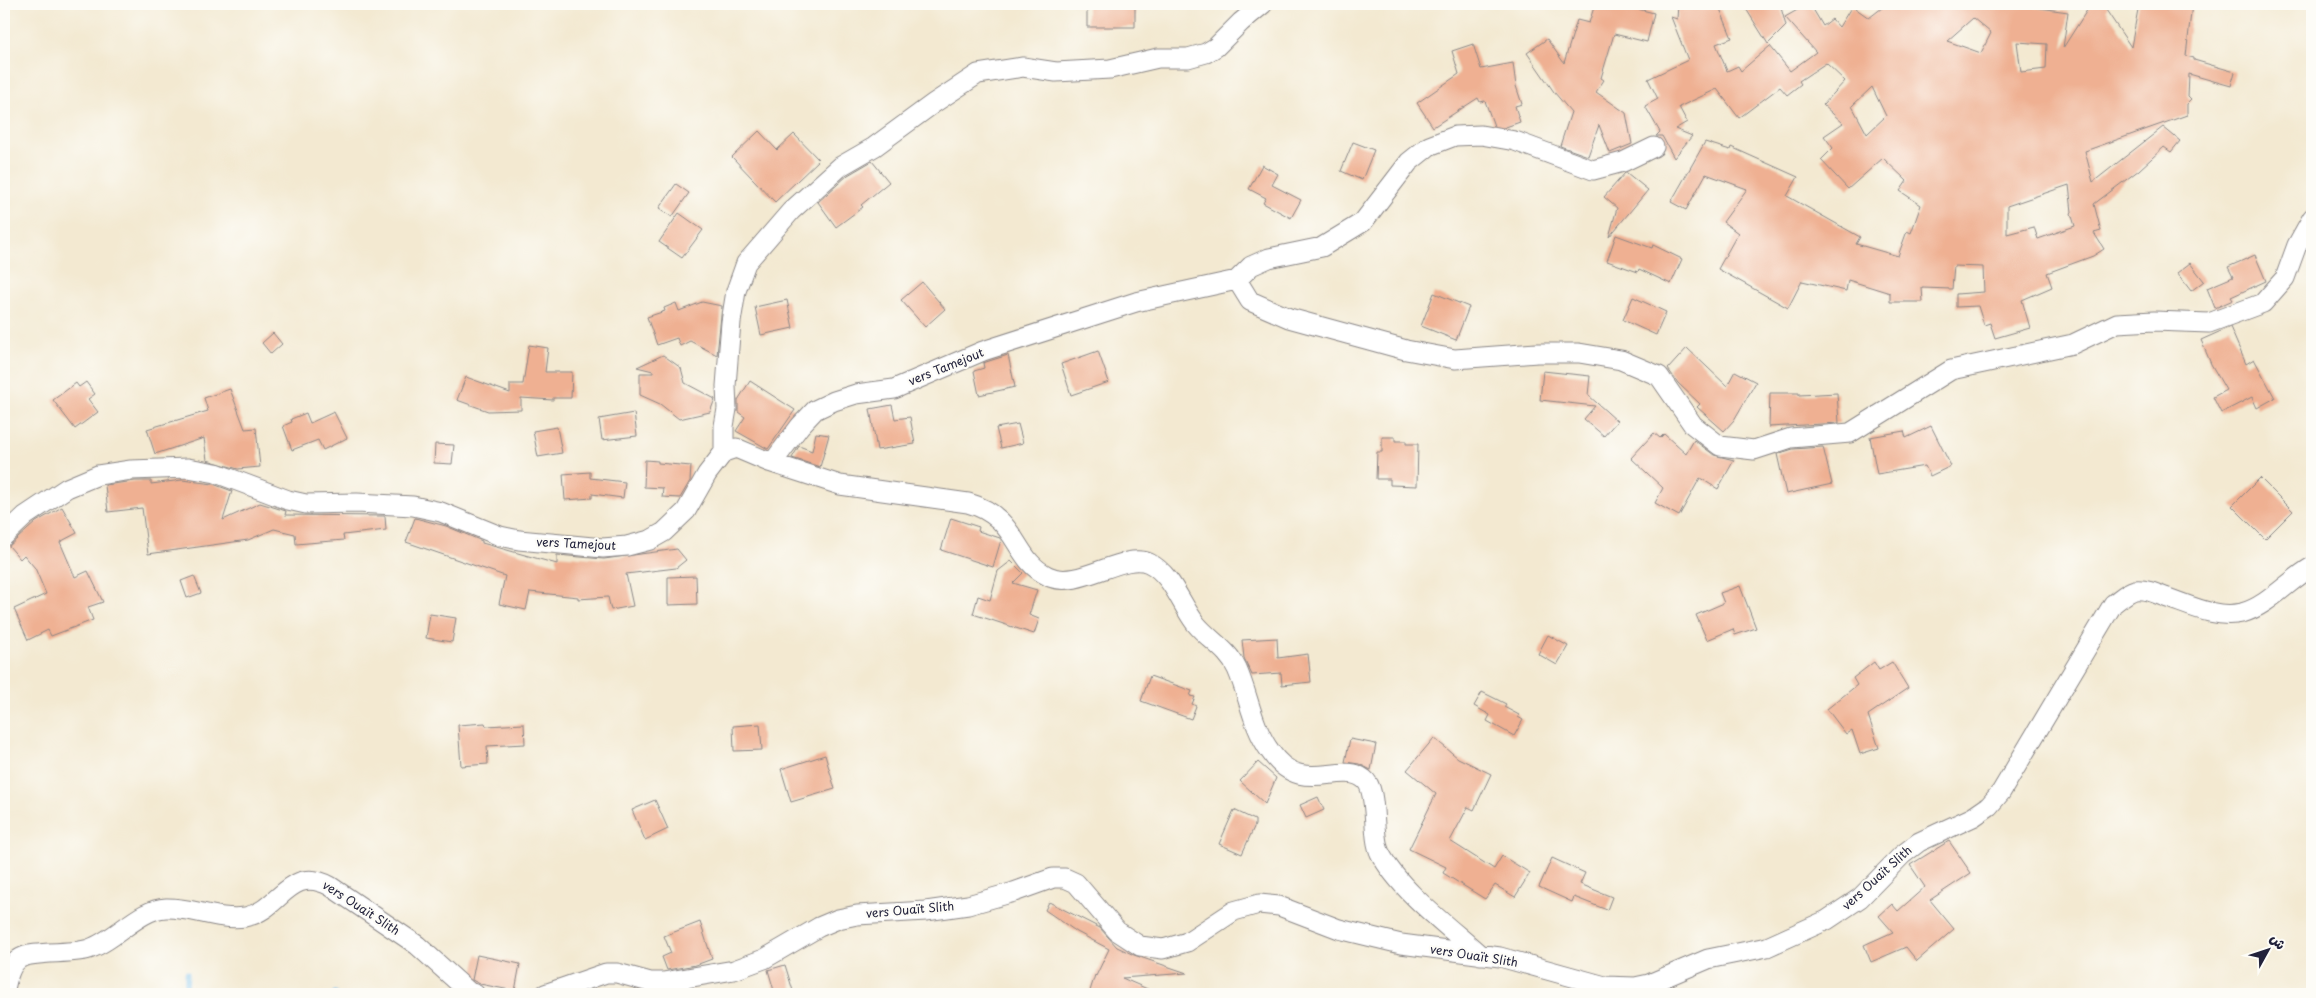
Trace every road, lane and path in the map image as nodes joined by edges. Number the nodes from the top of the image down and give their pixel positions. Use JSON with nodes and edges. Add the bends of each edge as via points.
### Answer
{"nodes":[{"id":1,"x":1263,"y":4,"type":"edge"},
{"id":2,"x":1654,"y":147,"type":"dead end"},
{"id":3,"x":2312,"y":218,"type":"edge"},
{"id":4,"x":1237,"y":280,"type":"junction"},
{"id":5,"x":724,"y":452,"type":"junction"},
{"id":6,"x":769,"y":462,"type":"junction"},
{"id":7,"x":4,"y":536,"type":"edge"},
{"id":8,"x":2312,"y":567,"type":"edge"},
{"id":9,"x":1480,"y":955,"type":"junction"},
{"id":10,"x":4,"y":993,"type":"edge"},
{"id":11,"x":475,"y":994,"type":"edge"},
{"id":12,"x":545,"y":994,"type":"edge"}],
"edges":[{"from":1,"to":5,"type":"street","via":[[1216,47],[1188,58],[1158,58],[1110,69],[1056,72],[1023,67],[978,74],[874,147],[841,166],[791,211],[746,263],[730,322]]},
{"from":2,"to":4,"type":"street","via":[[1623,162],[1593,170],[1515,141],[1481,135],[1455,136],[1429,146],[1409,162],[1363,222],[1322,247],[1269,258],[1251,266]]},
{"from":3,"to":4,"type":"street","via":[[2297,245],[2285,278],[2263,303],[2209,323],[2117,323],[2073,344],[1951,370],[1850,433],[1790,438],[1754,450],[1720,446],[1693,425],[1659,376],[1621,360],[1579,353],[1455,359],[1406,350],[1289,318],[1250,302]]},
{"from":4,"to":6,"type":"street","name":"vers Tamejout","via":[[1136,302],[983,352],[894,389],[856,394],[834,401],[815,410],[776,458]]},
{"from":5,"to":6,"type":"street","via":[[736,448]]},
{"from":5,"to":7,"type":"street","name":"vers Tamejout","via":[[686,511],[664,532],[650,540],[626,546],[603,548],[519,540],[500,536],[441,512],[413,506],[306,504],[216,473],[188,468],[98,475],[66,488],[25,516]]},
{"from":6,"to":9,"type":"street","via":[[840,486],[983,507],[1005,525],[1035,567],[1049,577],[1067,579],[1137,560],[1154,566],[1167,579],[1195,623],[1226,651],[1237,668],[1253,719],[1269,751],[1294,773],[1310,777],[1349,774],[1365,779],[1370,787],[1380,852],[1390,868],[1404,886]]},
{"from":8,"to":9,"type":"street","name":"vers Ouaït Slith","via":[[2256,608],[2242,613],[2208,612],[2145,590],[2124,596],[2113,604],[2001,792],[1989,806],[1919,842],[1860,898],[1827,920],[1767,948],[1708,959],[1635,987],[1605,986],[1514,960]]},
{"from":9,"to":12,"type":"street","name":"vers Ouaït Slith","via":[[1401,944],[1339,929],[1279,906],[1258,904],[1234,911],[1187,942],[1163,949],[1140,946],[1117,931],[1076,883],[1065,878],[1053,878],[968,905],[838,919],[764,959],[734,970],[663,982],[606,973]]},
{"from":10,"to":11,"type":"street","name":"vers Ouaït Slith","via":[[12,966],[25,955],[88,950],[103,944],[155,909],[246,917],[261,911],[305,879],[320,880],[387,924]]}]}
